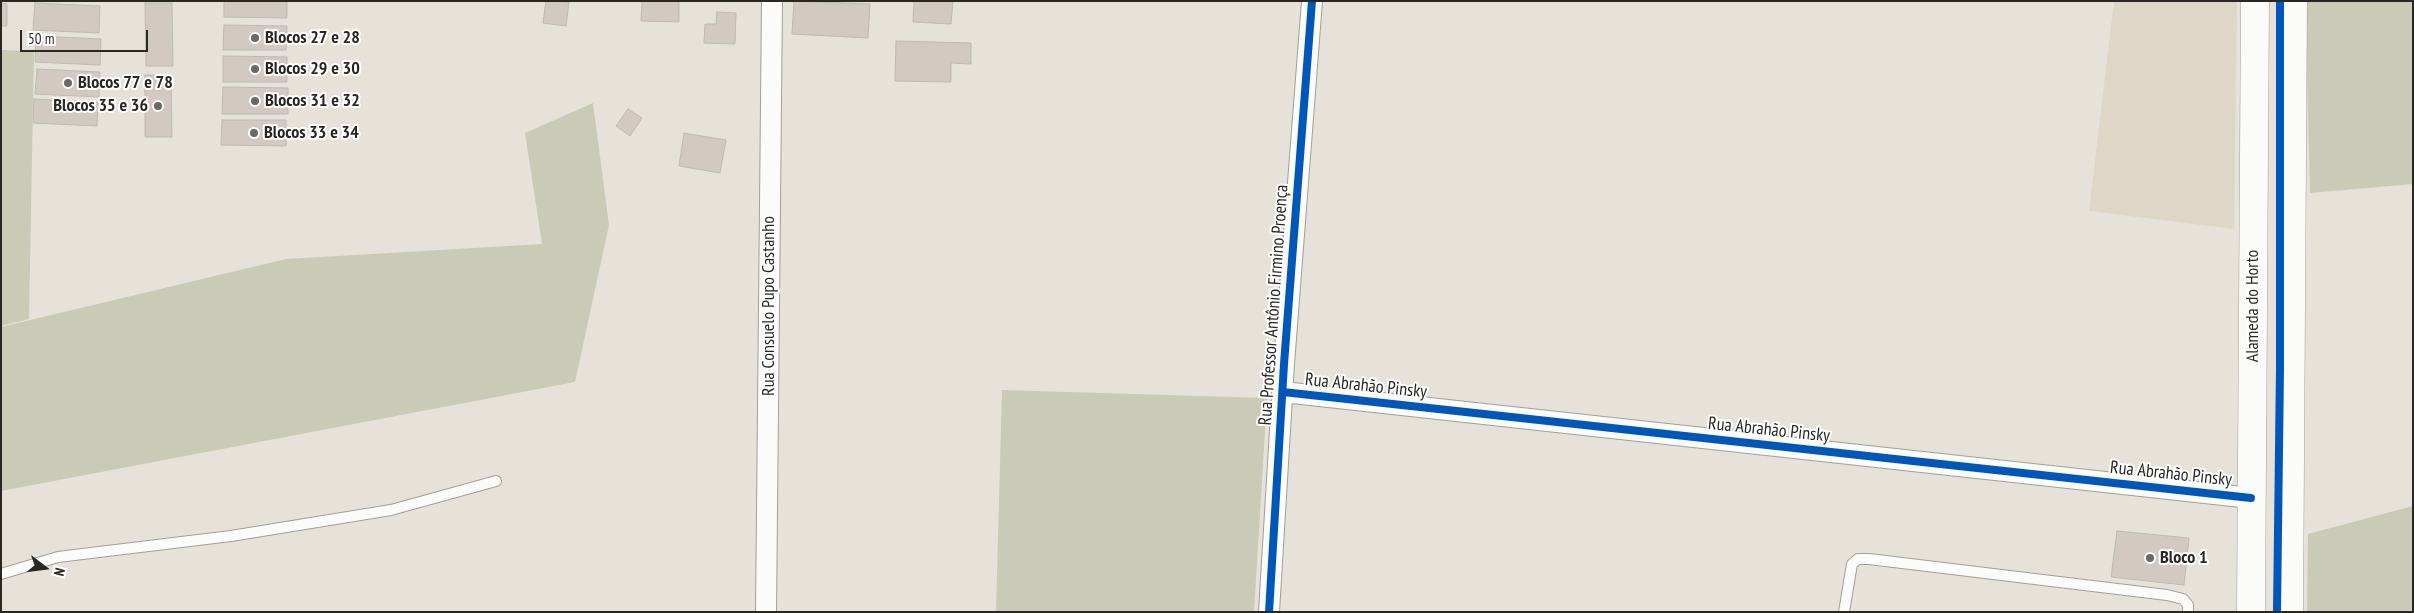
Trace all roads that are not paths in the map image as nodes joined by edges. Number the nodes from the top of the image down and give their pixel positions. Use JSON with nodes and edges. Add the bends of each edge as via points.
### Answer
{"nodes":[{"id":1,"x":772,"y":1,"type":"edge"},
{"id":2,"x":1312,"y":1,"type":"edge"},
{"id":3,"x":2255,"y":1,"type":"edge"},
{"id":4,"x":2293,"y":1,"type":"edge"},
{"id":5,"x":1283,"y":392,"type":"junction"},
{"id":6,"x":496,"y":482,"type":"dead end"},
{"id":7,"x":2251,"y":498,"type":"junction"},
{"id":8,"x":1,"y":574,"type":"edge"},
{"id":9,"x":766,"y":612,"type":"edge"},
{"id":10,"x":1270,"y":612,"type":"edge"},
{"id":11,"x":1844,"y":612,"type":"edge"},
{"id":12,"x":2188,"y":612,"type":"edge"},
{"id":13,"x":2251,"y":612,"type":"edge"},
{"id":14,"x":2289,"y":612,"type":"edge"}],
"edges":[{"from":1,"to":9,"type":"street","name":"Rua Consuelo Pupo Castanho"},
{"from":2,"to":5,"type":"street","name":"Rua Professor Antônio Firmino Proença"},
{"from":3,"to":7,"type":"main road","name":"Alameda do Horto"},
{"from":4,"to":14,"type":"main road"},
{"from":5,"to":7,"type":"street","name":"Rua Abrahão Pinsky"},
{"from":5,"to":10,"type":"street","name":"Rua Professor Antônio Firmino Proença"},
{"from":6,"to":8,"type":"lane","via":[[392,510],[231,536],[58,557]]},
{"from":7,"to":13,"type":"main road","name":"Alameda do Horto"},
{"from":11,"to":12,"type":"lane","via":[[1852,564],[1869,559],[2167,595],[2183,599],[2188,605]]}]}
